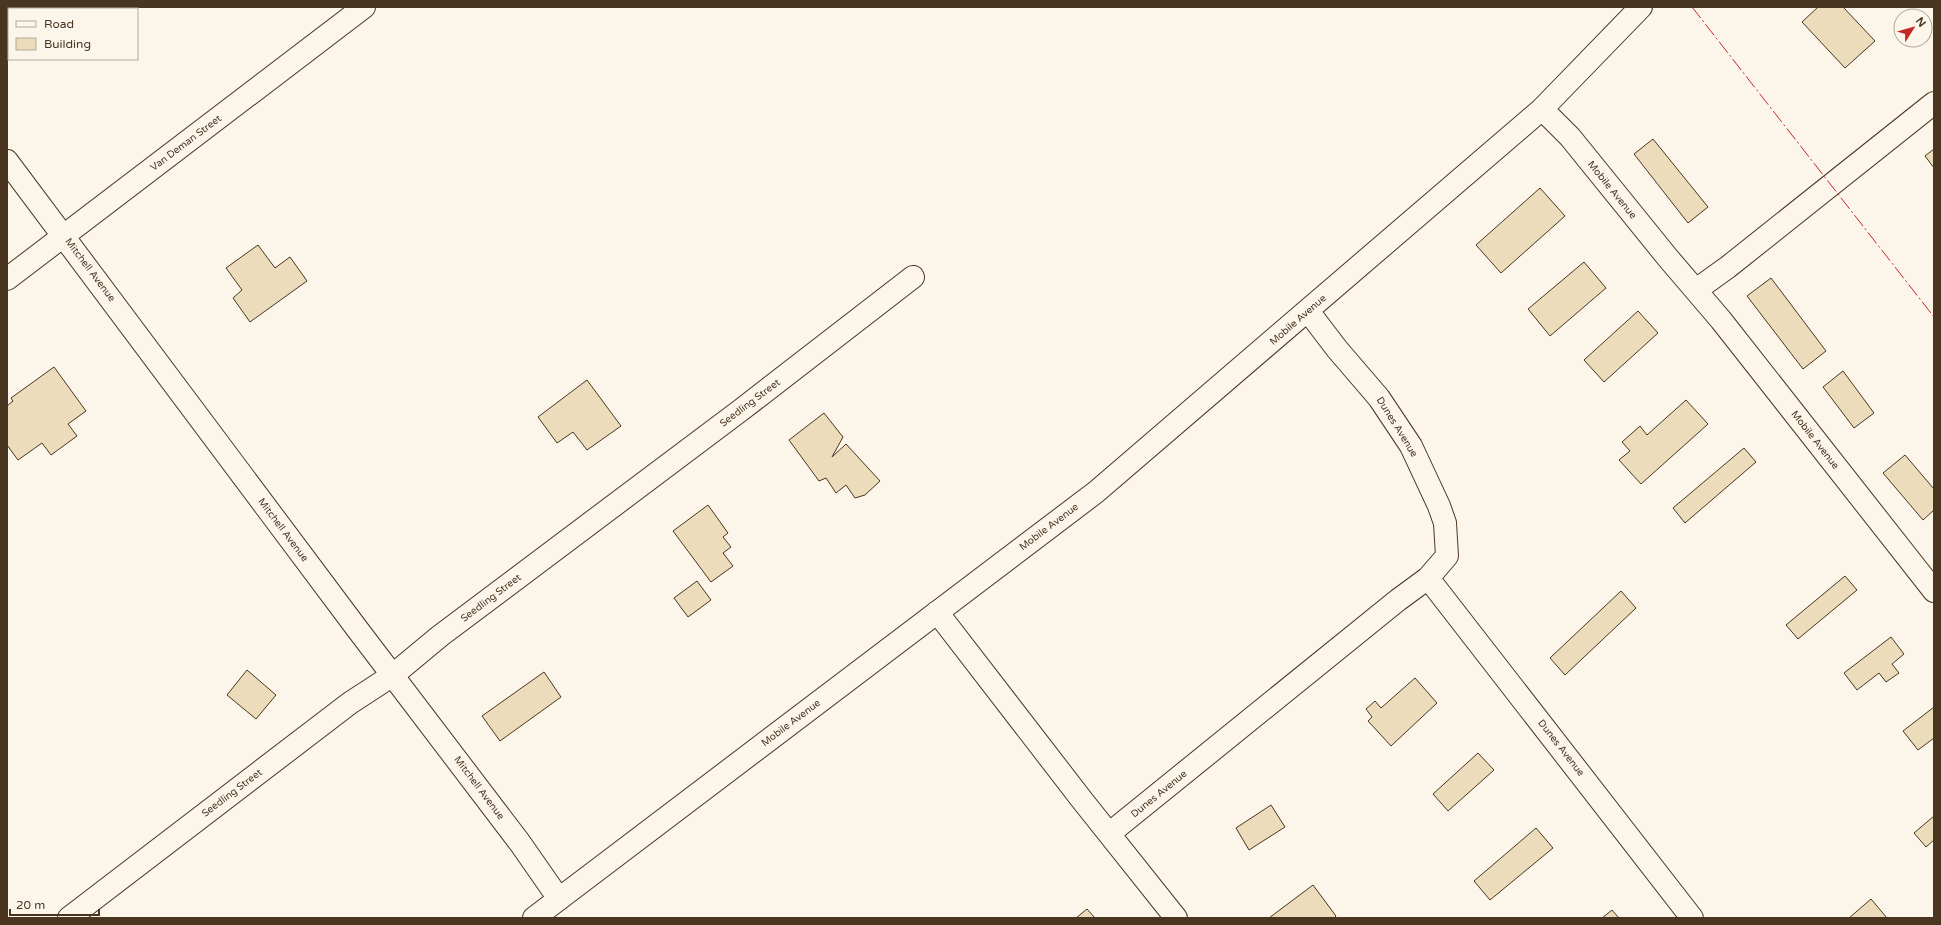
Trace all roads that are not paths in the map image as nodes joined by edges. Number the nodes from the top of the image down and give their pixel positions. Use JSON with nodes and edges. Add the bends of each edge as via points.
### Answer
{"nodes":[{"id":1,"x":364,"y":7,"type":"edge"},
{"id":2,"x":1641,"y":7,"type":"edge"},
{"id":3,"x":1934,"y":103,"type":"edge"},
{"id":4,"x":1542,"y":109,"type":"junction"},
{"id":5,"x":7,"y":161,"type":"edge"},
{"id":6,"x":64,"y":236,"type":"junction"},
{"id":7,"x":913,"y":277,"type":"dead end"},
{"id":8,"x":7,"y":279,"type":"edge"},
{"id":9,"x":1696,"y":290,"type":"junction"},
{"id":10,"x":1308,"y":311,"type":"junction"},
{"id":11,"x":1428,"y":578,"type":"junction"},
{"id":12,"x":1934,"y":592,"type":"edge"},
{"id":13,"x":937,"y":612,"type":"junction"},
{"id":14,"x":393,"y":675,"type":"junction"},
{"id":15,"x":1110,"y":833,"type":"junction"},
{"id":16,"x":559,"y":899,"type":"junction"},
{"id":17,"x":69,"y":918,"type":"edge"},
{"id":18,"x":534,"y":918,"type":"edge"},
{"id":19,"x":1176,"y":918,"type":"edge"},
{"id":20,"x":1692,"y":918,"type":"edge"}],
"edges":[{"from":1,"to":6,"type":"street","name":"Van Deman Street"},
{"from":2,"to":4,"type":"street","name":"Mobile Avenue"},
{"from":3,"to":9,"type":"street"},
{"from":4,"to":9,"type":"street","name":"Mobile Avenue","via":[[1570,137]]},
{"from":4,"to":10,"type":"street","name":"Mobile Avenue"},
{"from":5,"to":6,"type":"street","name":"Mitchell Avenue"},
{"from":6,"to":8,"type":"street","name":"Van Deman Street"},
{"from":6,"to":14,"type":"street","name":"Mitchell Avenue"},
{"from":7,"to":14,"type":"street","name":"Seedling Street","via":[[440,636]]},
{"from":9,"to":12,"type":"street","name":"Mobile Avenue"},
{"from":10,"to":11,"type":"street","name":"Dunes Avenue","via":[[1379,398],[1411,446],[1439,506],[1445,523],[1447,556]]},
{"from":10,"to":13,"type":"street","name":"Mobile Avenue","via":[[1096,492]]},
{"from":11,"to":15,"type":"street","name":"Dunes Avenue"},
{"from":11,"to":20,"type":"street","name":"Dunes Avenue"},
{"from":13,"to":15,"type":"street"},
{"from":13,"to":16,"type":"street","name":"Mobile Avenue"},
{"from":14,"to":16,"type":"street","name":"Mitchell Avenue","via":[[520,843]]},
{"from":14,"to":17,"type":"street","name":"Seedling Street","via":[[350,703]]},
{"from":15,"to":19,"type":"street"},
{"from":16,"to":18,"type":"street","name":"Mobile Avenue"}]}
